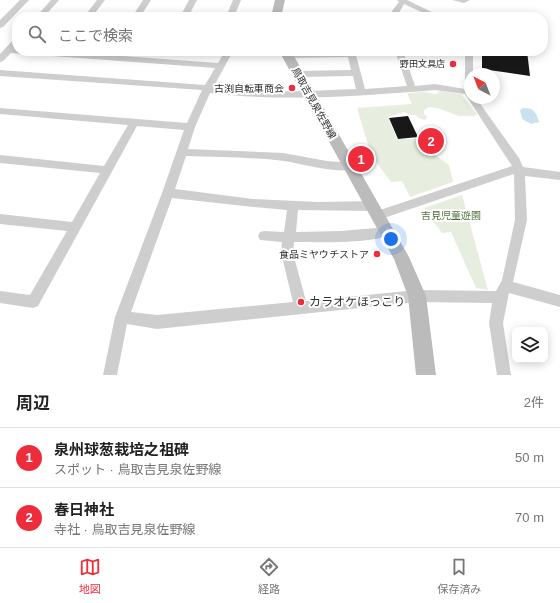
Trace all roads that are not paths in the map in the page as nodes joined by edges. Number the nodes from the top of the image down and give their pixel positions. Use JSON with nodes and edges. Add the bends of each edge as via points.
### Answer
{"nodes":[{"id":1,"x":26,"y":0,"type":"edge"},
{"id":2,"x":55,"y":0,"type":"edge"},
{"id":3,"x":101,"y":0,"type":"edge"},
{"id":4,"x":147,"y":0,"type":"edge"},
{"id":5,"x":193,"y":0,"type":"edge"},
{"id":6,"x":237,"y":0,"type":"edge"},
{"id":7,"x":280,"y":0,"type":"edge"},
{"id":8,"x":402,"y":0,"type":"edge"},
{"id":9,"x":456,"y":0,"type":"edge"},
{"id":10,"x":466,"y":0,"type":"edge"},
{"id":11,"x":14,"y":12,"type":"edge"},
{"id":12,"x":44,"y":12,"type":"edge"},
{"id":13,"x":92,"y":12,"type":"edge"},
{"id":14,"x":139,"y":12,"type":"edge"},
{"id":15,"x":187,"y":12,"type":"edge"},
{"id":16,"x":232,"y":12,"type":"edge"},
{"id":17,"x":277,"y":12,"type":"edge"},
{"id":18,"x":396,"y":12,"type":"edge"},
{"id":19,"x":427,"y":12,"type":"edge"},
{"id":20,"x":12,"y":13,"type":"edge"},
{"id":21,"x":0,"y":25,"type":"edge"},
{"id":22,"x":12,"y":46,"type":"edge"},
{"id":23,"x":8,"y":50,"type":"junction"},
{"id":24,"x":12,"y":50,"type":"edge"},
{"id":25,"x":124,"y":56,"type":"edge"},
{"id":26,"x":164,"y":56,"type":"edge"},
{"id":27,"x":226,"y":56,"type":"edge"},
{"id":28,"x":287,"y":56,"type":"edge"},
{"id":29,"x":353,"y":56,"type":"edge"},
{"id":30,"x":401,"y":56,"type":"edge"},
{"id":31,"x":469,"y":56,"type":"edge"},
{"id":32,"x":0,"y":59,"type":"edge"},
{"id":33,"x":161,"y":62,"type":"junction"},
{"id":34,"x":220,"y":66,"type":"junction"},
{"id":35,"x":469,"y":68,"type":"edge"},
{"id":36,"x":0,"y":73,"type":"edge"},
{"id":37,"x":356,"y":73,"type":"junction"},
{"id":38,"x":297,"y":74,"type":"junction"},
{"id":39,"x":208,"y":89,"type":"junction"},
{"id":40,"x":412,"y":89,"type":"junction"},
{"id":41,"x":361,"y":92,"type":"junction"},
{"id":42,"x":308,"y":94,"type":"junction"},
{"id":43,"x":464,"y":95,"type":"edge"},
{"id":44,"x":476,"y":104,"type":"edge"},
{"id":45,"x":0,"y":111,"type":"edge"},
{"id":46,"x":133,"y":124,"type":"junction"},
{"id":47,"x":190,"y":127,"type":"junction"},
{"id":48,"x":182,"y":152,"type":"junction"},
{"id":49,"x":0,"y":159,"type":"edge"},
{"id":50,"x":350,"y":166,"type":"junction"},
{"id":51,"x":107,"y":170,"type":"junction"},
{"id":52,"x":519,"y":171,"type":"junction"},
{"id":53,"x":560,"y":176,"type":"edge"},
{"id":54,"x":168,"y":193,"type":"junction"},
{"id":55,"x":293,"y":205,"type":"junction"},
{"id":56,"x":376,"y":210,"type":"junction"},
{"id":57,"x":0,"y":219,"type":"edge"},
{"id":58,"x":74,"y":227,"type":"junction"},
{"id":59,"x":386,"y":232,"type":"junction"},
{"id":60,"x":264,"y":236,"type":"dead end"},
{"id":61,"x":289,"y":237,"type":"junction"},
{"id":62,"x":503,"y":292,"type":"junction"},
{"id":63,"x":417,"y":296,"type":"junction"},
{"id":64,"x":0,"y":297,"type":"edge"},
{"id":65,"x":560,"y":301,"type":"edge"},
{"id":66,"x":301,"y":308,"type":"junction"},
{"id":67,"x":122,"y":318,"type":"junction"},
{"id":68,"x":110,"y":375,"type":"edge"},
{"id":69,"x":426,"y":375,"type":"edge"},
{"id":70,"x":504,"y":375,"type":"edge"}],
"edges":[{"from":1,"to":11,"type":"street"},
{"from":2,"to":12,"type":"street"},
{"from":3,"to":13,"type":"street"},
{"from":4,"to":14,"type":"street"},
{"from":5,"to":15,"type":"street"},
{"from":6,"to":16,"type":"street"},
{"from":7,"to":17,"type":"main road"},
{"from":8,"to":18,"type":"street"},
{"from":8,"to":19,"type":"street"},
{"from":9,"to":10,"type":"street"},
{"from":20,"to":21,"type":"street"},
{"from":22,"to":23,"type":"street"},
{"from":23,"to":24,"type":"street"},
{"from":23,"to":32,"type":"street"},
{"from":25,"to":33,"type":"street"},
{"from":26,"to":33,"type":"street"},
{"from":27,"to":34,"type":"street"},
{"from":28,"to":38,"type":"main road","name":"鳥取吉見泉佐野線"},
{"from":29,"to":37,"type":"street"},
{"from":30,"to":40,"type":"street"},
{"from":31,"to":35,"type":"street"},
{"from":33,"to":34,"type":"street"},
{"from":34,"to":39,"type":"street"},
{"from":36,"to":39,"type":"street"},
{"from":37,"to":38,"type":"street"},
{"from":37,"to":41,"type":"street"},
{"from":38,"to":42,"type":"main road","name":"鳥取吉見泉佐野線"},
{"from":39,"to":42,"type":"street","via":[[255,95]]},
{"from":39,"to":47,"type":"street"},
{"from":40,"to":41,"type":"street"},
{"from":40,"to":43,"type":"street","via":[[435,88]]},
{"from":41,"to":42,"type":"street"},
{"from":42,"to":50,"type":"main road","name":"鳥取吉見泉佐野線"},
{"from":44,"to":52,"type":"street","via":[[515,161]]},
{"from":45,"to":46,"type":"street"},
{"from":46,"to":47,"type":"street"},
{"from":46,"to":51,"type":"street"},
{"from":47,"to":48,"type":"street"},
{"from":48,"to":50,"type":"street","via":[[283,157],[327,165]]},
{"from":48,"to":54,"type":"street"},
{"from":49,"to":51,"type":"street"},
{"from":50,"to":56,"type":"main road","name":"鳥取吉見泉佐野線"},
{"from":51,"to":58,"type":"street"},
{"from":52,"to":53,"type":"street"},
{"from":52,"to":56,"type":"street","via":[[511,170]]},
{"from":52,"to":62,"type":"street","via":[[521,220]]},
{"from":54,"to":55,"type":"street"},
{"from":54,"to":67,"type":"street"},
{"from":55,"to":56,"type":"street"},
{"from":55,"to":61,"type":"street"},
{"from":56,"to":59,"type":"main road","name":"鳥取吉見泉佐野線"},
{"from":57,"to":58,"type":"street"},
{"from":58,"to":64,"type":"street","via":[[33,302]]},
{"from":59,"to":61,"type":"street","via":[[361,236]]},
{"from":59,"to":63,"type":"main road","name":"鳥取吉見泉佐野線","via":[[401,257]]},
{"from":60,"to":61,"type":"street"},
{"from":61,"to":66,"type":"street","via":[[287,252]]},
{"from":62,"to":63,"type":"street"},
{"from":62,"to":65,"type":"street"},
{"from":62,"to":70,"type":"street","via":[[496,323]]},
{"from":63,"to":66,"type":"street"},
{"from":63,"to":69,"type":"main road","name":"鳥取吉見泉佐野線"},
{"from":66,"to":67,"type":"street","via":[[157,322]]},
{"from":67,"to":68,"type":"street"}]}
